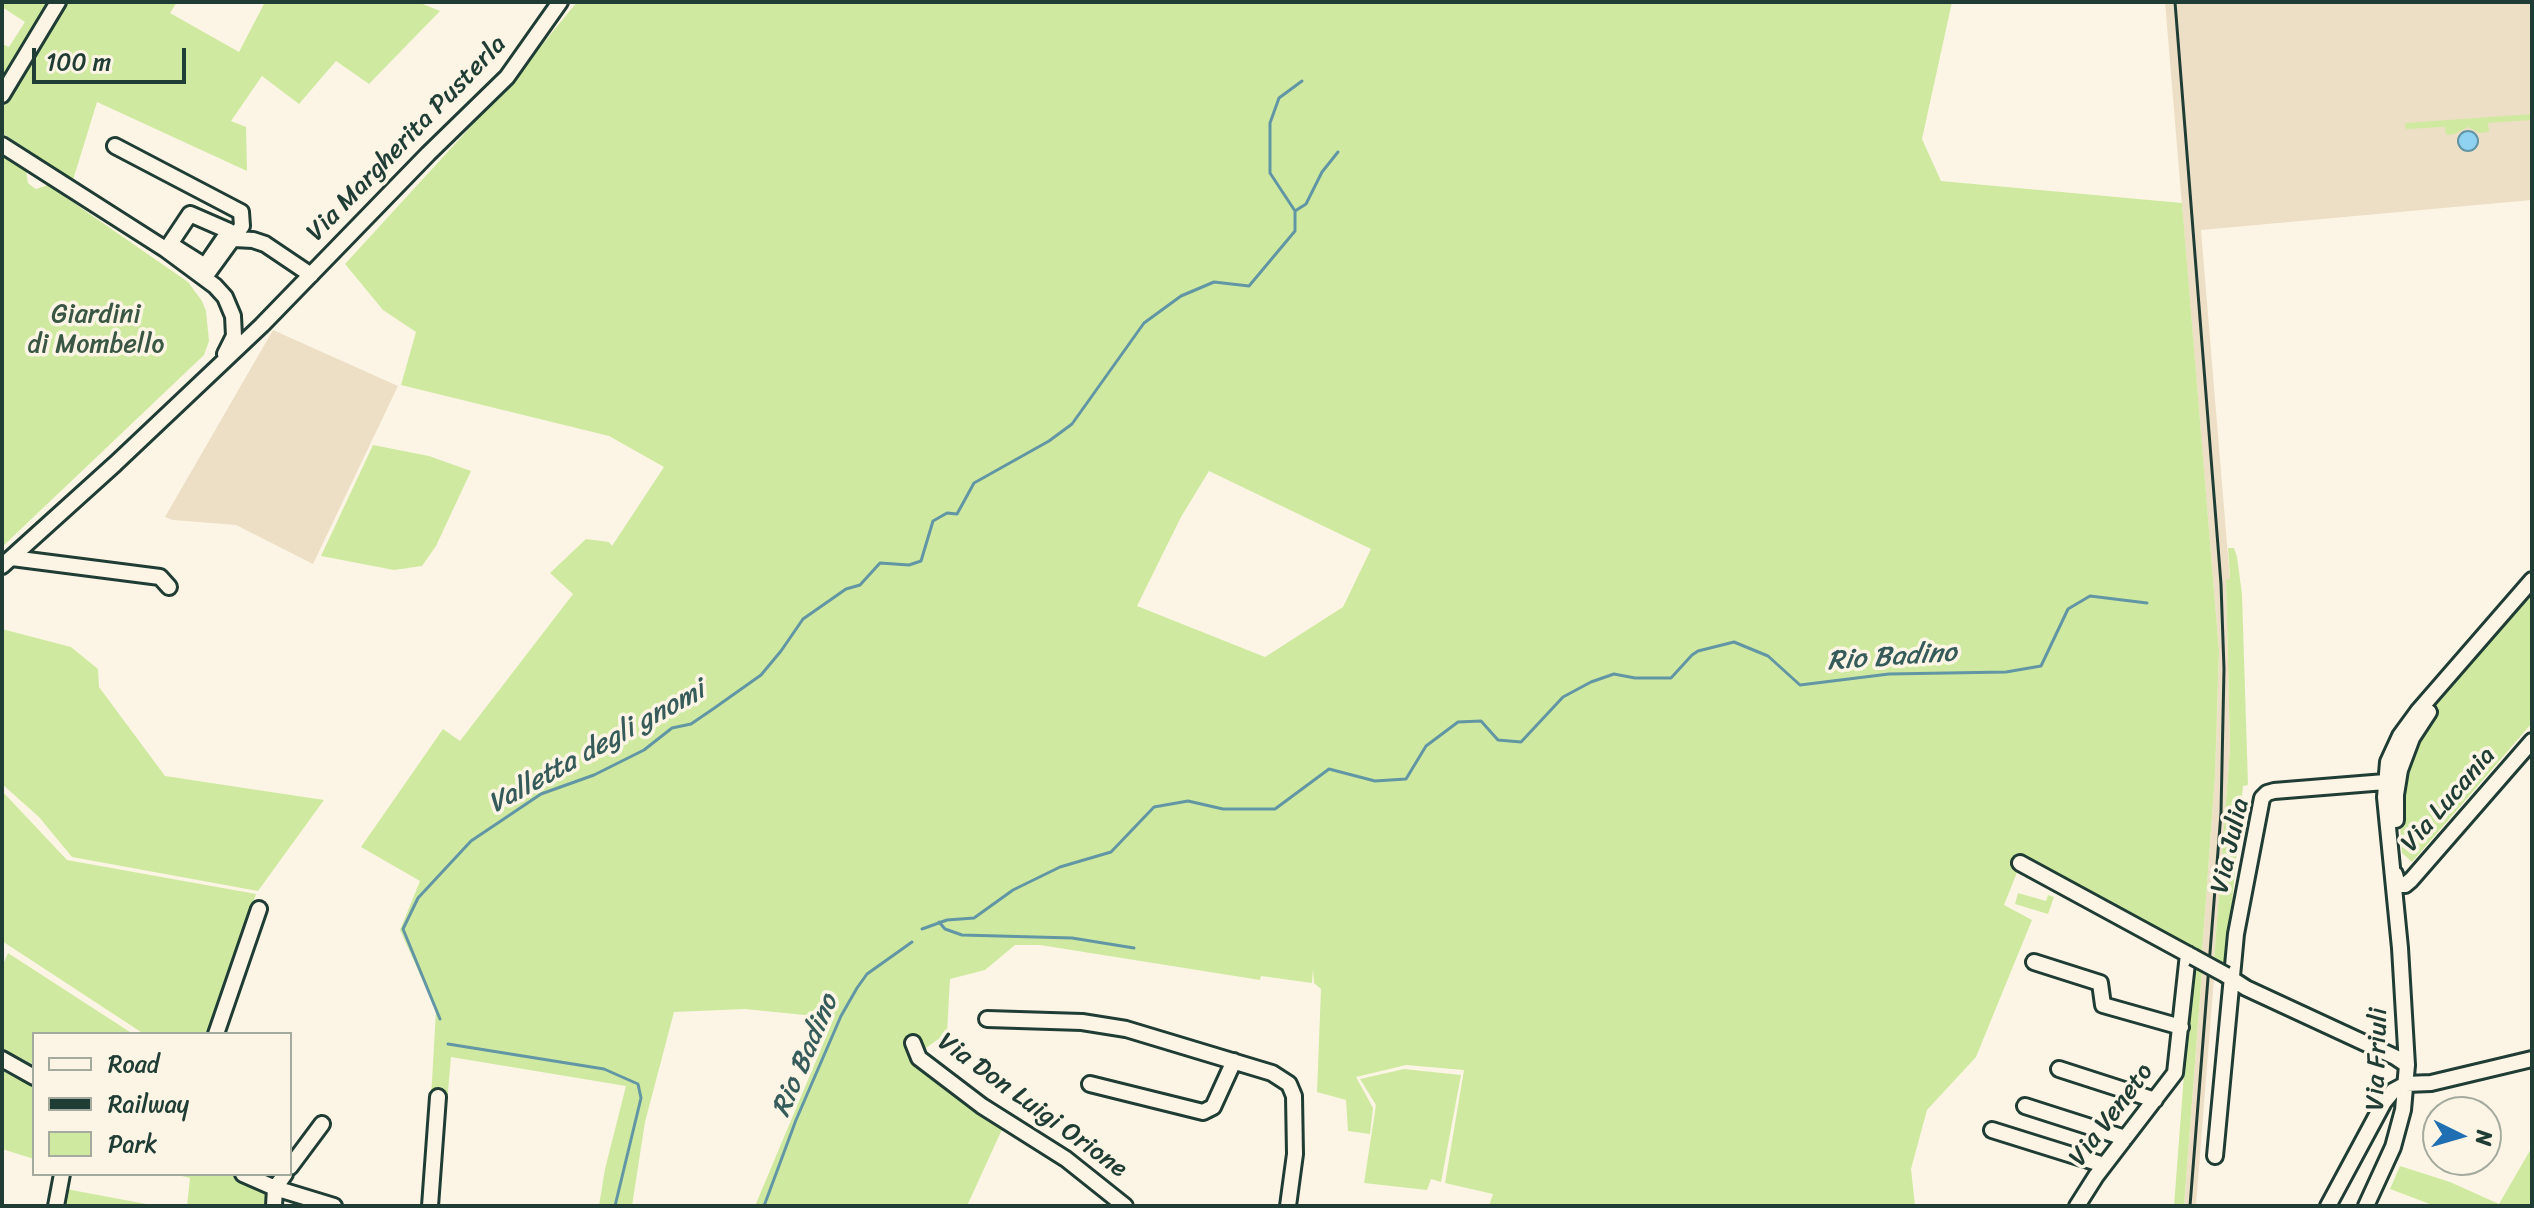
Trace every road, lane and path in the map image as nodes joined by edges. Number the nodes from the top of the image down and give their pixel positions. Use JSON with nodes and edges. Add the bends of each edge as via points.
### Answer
{"nodes":[{"id":1,"x":58,"y":2,"type":"edge"},
{"id":2,"x":560,"y":2,"type":"edge"},
{"id":3,"x":2,"y":95,"type":"edge"},
{"id":4,"x":2,"y":145,"type":"edge"},
{"id":5,"x":115,"y":146,"type":"dead end"},
{"id":6,"x":232,"y":235,"type":"junction"},
{"id":7,"x":311,"y":275,"type":"junction"},
{"id":8,"x":205,"y":277,"type":"junction"},
{"id":9,"x":234,"y":329,"type":"junction"},
{"id":10,"x":250,"y":336,"type":"junction"},
{"id":11,"x":218,"y":365,"type":"junction"},
{"id":12,"x":7,"y":562,"type":"edge"},
{"id":13,"x":2532,"y":580,"type":"edge"},
{"id":14,"x":169,"y":587,"type":"dead end"},
{"id":15,"x":2532,"y":741,"type":"edge"},
{"id":16,"x":2390,"y":773,"type":"junction"},
{"id":17,"x":2392,"y":830,"type":"junction"},
{"id":18,"x":2020,"y":863,"type":"dead end"},
{"id":19,"x":2399,"y":886,"type":"junction"},
{"id":20,"x":2396,"y":908,"type":"junction"},
{"id":21,"x":259,"y":909,"type":"dead end"},
{"id":22,"x":2191,"y":956,"type":"junction"},
{"id":23,"x":2034,"y":962,"type":"dead end"},
{"id":24,"x":2229,"y":977,"type":"junction"},
{"id":25,"x":987,"y":1019,"type":"dead end"},
{"id":26,"x":2181,"y":1027,"type":"junction"},
{"id":27,"x":217,"y":1032,"type":"edge"},
{"id":28,"x":913,"y":1043,"type":"dead end"},
{"id":29,"x":2,"y":1059,"type":"edge"},
{"id":30,"x":2532,"y":1059,"type":"edge"},
{"id":31,"x":1234,"y":1061,"type":"junction"},
{"id":32,"x":2407,"y":1065,"type":"junction"},
{"id":33,"x":2059,"y":1069,"type":"dead end"},
{"id":34,"x":32,"y":1076,"type":"edge"},
{"id":35,"x":1090,"y":1084,"type":"dead end"},
{"id":36,"x":2406,"y":1084,"type":"junction"},
{"id":37,"x":438,"y":1097,"type":"dead end"},
{"id":38,"x":2155,"y":1100,"type":"junction"},
{"id":39,"x":2025,"y":1106,"type":"dead end"},
{"id":40,"x":322,"y":1124,"type":"dead end"},
{"id":41,"x":1992,"y":1130,"type":"dead end"},
{"id":42,"x":2125,"y":1138,"type":"junction"},
{"id":43,"x":2215,"y":1156,"type":"dead end"},
{"id":44,"x":292,"y":1164,"type":"edge"},
{"id":45,"x":2104,"y":1165,"type":"junction"},
{"id":46,"x":62,"y":1176,"type":"edge"},
{"id":47,"x":248,"y":1176,"type":"edge"},
{"id":48,"x":284,"y":1176,"type":"edge"},
{"id":49,"x":275,"y":1188,"type":"junction"},
{"id":50,"x":56,"y":1206,"type":"edge"},
{"id":51,"x":274,"y":1206,"type":"edge"},
{"id":52,"x":334,"y":1206,"type":"edge"},
{"id":53,"x":430,"y":1206,"type":"edge"},
{"id":54,"x":1125,"y":1206,"type":"edge"},
{"id":55,"x":1288,"y":1206,"type":"edge"},
{"id":56,"x":2077,"y":1206,"type":"edge"},
{"id":57,"x":2328,"y":1206,"type":"edge"},
{"id":58,"x":2366,"y":1206,"type":"edge"}],
"edges":[{"from":1,"to":3,"type":"street"},
{"from":2,"to":7,"type":"street","name":"Via Margherita Pusterla","via":[[507,77]]},
{"from":4,"to":8,"type":"street"},
{"from":5,"to":6,"type":"street","via":[[235,207],[242,226]]},
{"from":6,"to":7,"type":"street","name":"Via Margherita Pusterla","via":[[265,244]]},
{"from":6,"to":8,"type":"street"},
{"from":7,"to":10,"type":"street"},
{"from":8,"to":9,"type":"street","via":[[228,303]]},
{"from":9,"to":10,"type":"street","via":[[239,321],[248,320]]},
{"from":9,"to":11,"type":"street"},
{"from":10,"to":11,"type":"street"},
{"from":11,"to":12,"type":"street"},
{"from":12,"to":14,"type":"street","via":[[160,577]]},
{"from":13,"to":16,"type":"street","via":[[2409,723],[2393,749]]},
{"from":15,"to":19,"type":"street","name":"Via Lucania","via":[[2415,876]]},
{"from":16,"to":17,"type":"street","name":"Via Friuli"},
{"from":16,"to":24,"type":"street","name":"Via Julia","via":[[2263,796]]},
{"from":17,"to":19,"type":"street","name":"Via Friuli"},
{"from":17,"to":20,"type":"street","name":"Via Friuli"},
{"from":18,"to":22,"type":"street"},
{"from":19,"to":20,"type":"street","name":"Via Friuli"},
{"from":20,"to":32,"type":"street","name":"Via Friuli"},
{"from":21,"to":27,"type":"street"},
{"from":22,"to":24,"type":"street","bridge":true},
{"from":22,"to":26,"type":"street","name":"Via Veneto"},
{"from":23,"to":26,"type":"street","via":[[2100,983],[2103,1005]]},
{"from":24,"to":32,"type":"street"},
{"from":24,"to":43,"type":"street"},
{"from":25,"to":31,"type":"street","via":[[1126,1029]]},
{"from":26,"to":38,"type":"street","name":"Via Veneto","via":[[2175,1073]]},
{"from":28,"to":54,"type":"street","name":"Via Don Luigi Orione","via":[[919,1058]]},
{"from":29,"to":34,"type":"street"},
{"from":30,"to":36,"type":"street"},
{"from":31,"to":35,"type":"street","via":[[1213,1107],[1203,1112]]},
{"from":31,"to":55,"type":"street","via":[[1272,1073],[1289,1084],[1294,1096],[1295,1154]]},
{"from":32,"to":36,"type":"street","name":"Via Friuli"},
{"from":33,"to":38,"type":"street"},
{"from":36,"to":57,"type":"street","via":[[2384,1102]]},
{"from":36,"to":58,"type":"street","name":"Via Friuli","via":[[2393,1147]]},
{"from":37,"to":53,"type":"street"},
{"from":38,"to":42,"type":"street","name":"Via Veneto"},
{"from":39,"to":42,"type":"street"},
{"from":40,"to":44,"type":"street"},
{"from":41,"to":45,"type":"street"},
{"from":42,"to":45,"type":"street","name":"Via Veneto"},
{"from":45,"to":56,"type":"street","name":"Via Veneto"},
{"from":46,"to":50,"type":"street"},
{"from":47,"to":49,"type":"street"},
{"from":48,"to":49,"type":"street"},
{"from":49,"to":51,"type":"street"},
{"from":49,"to":52,"type":"street"}]}
